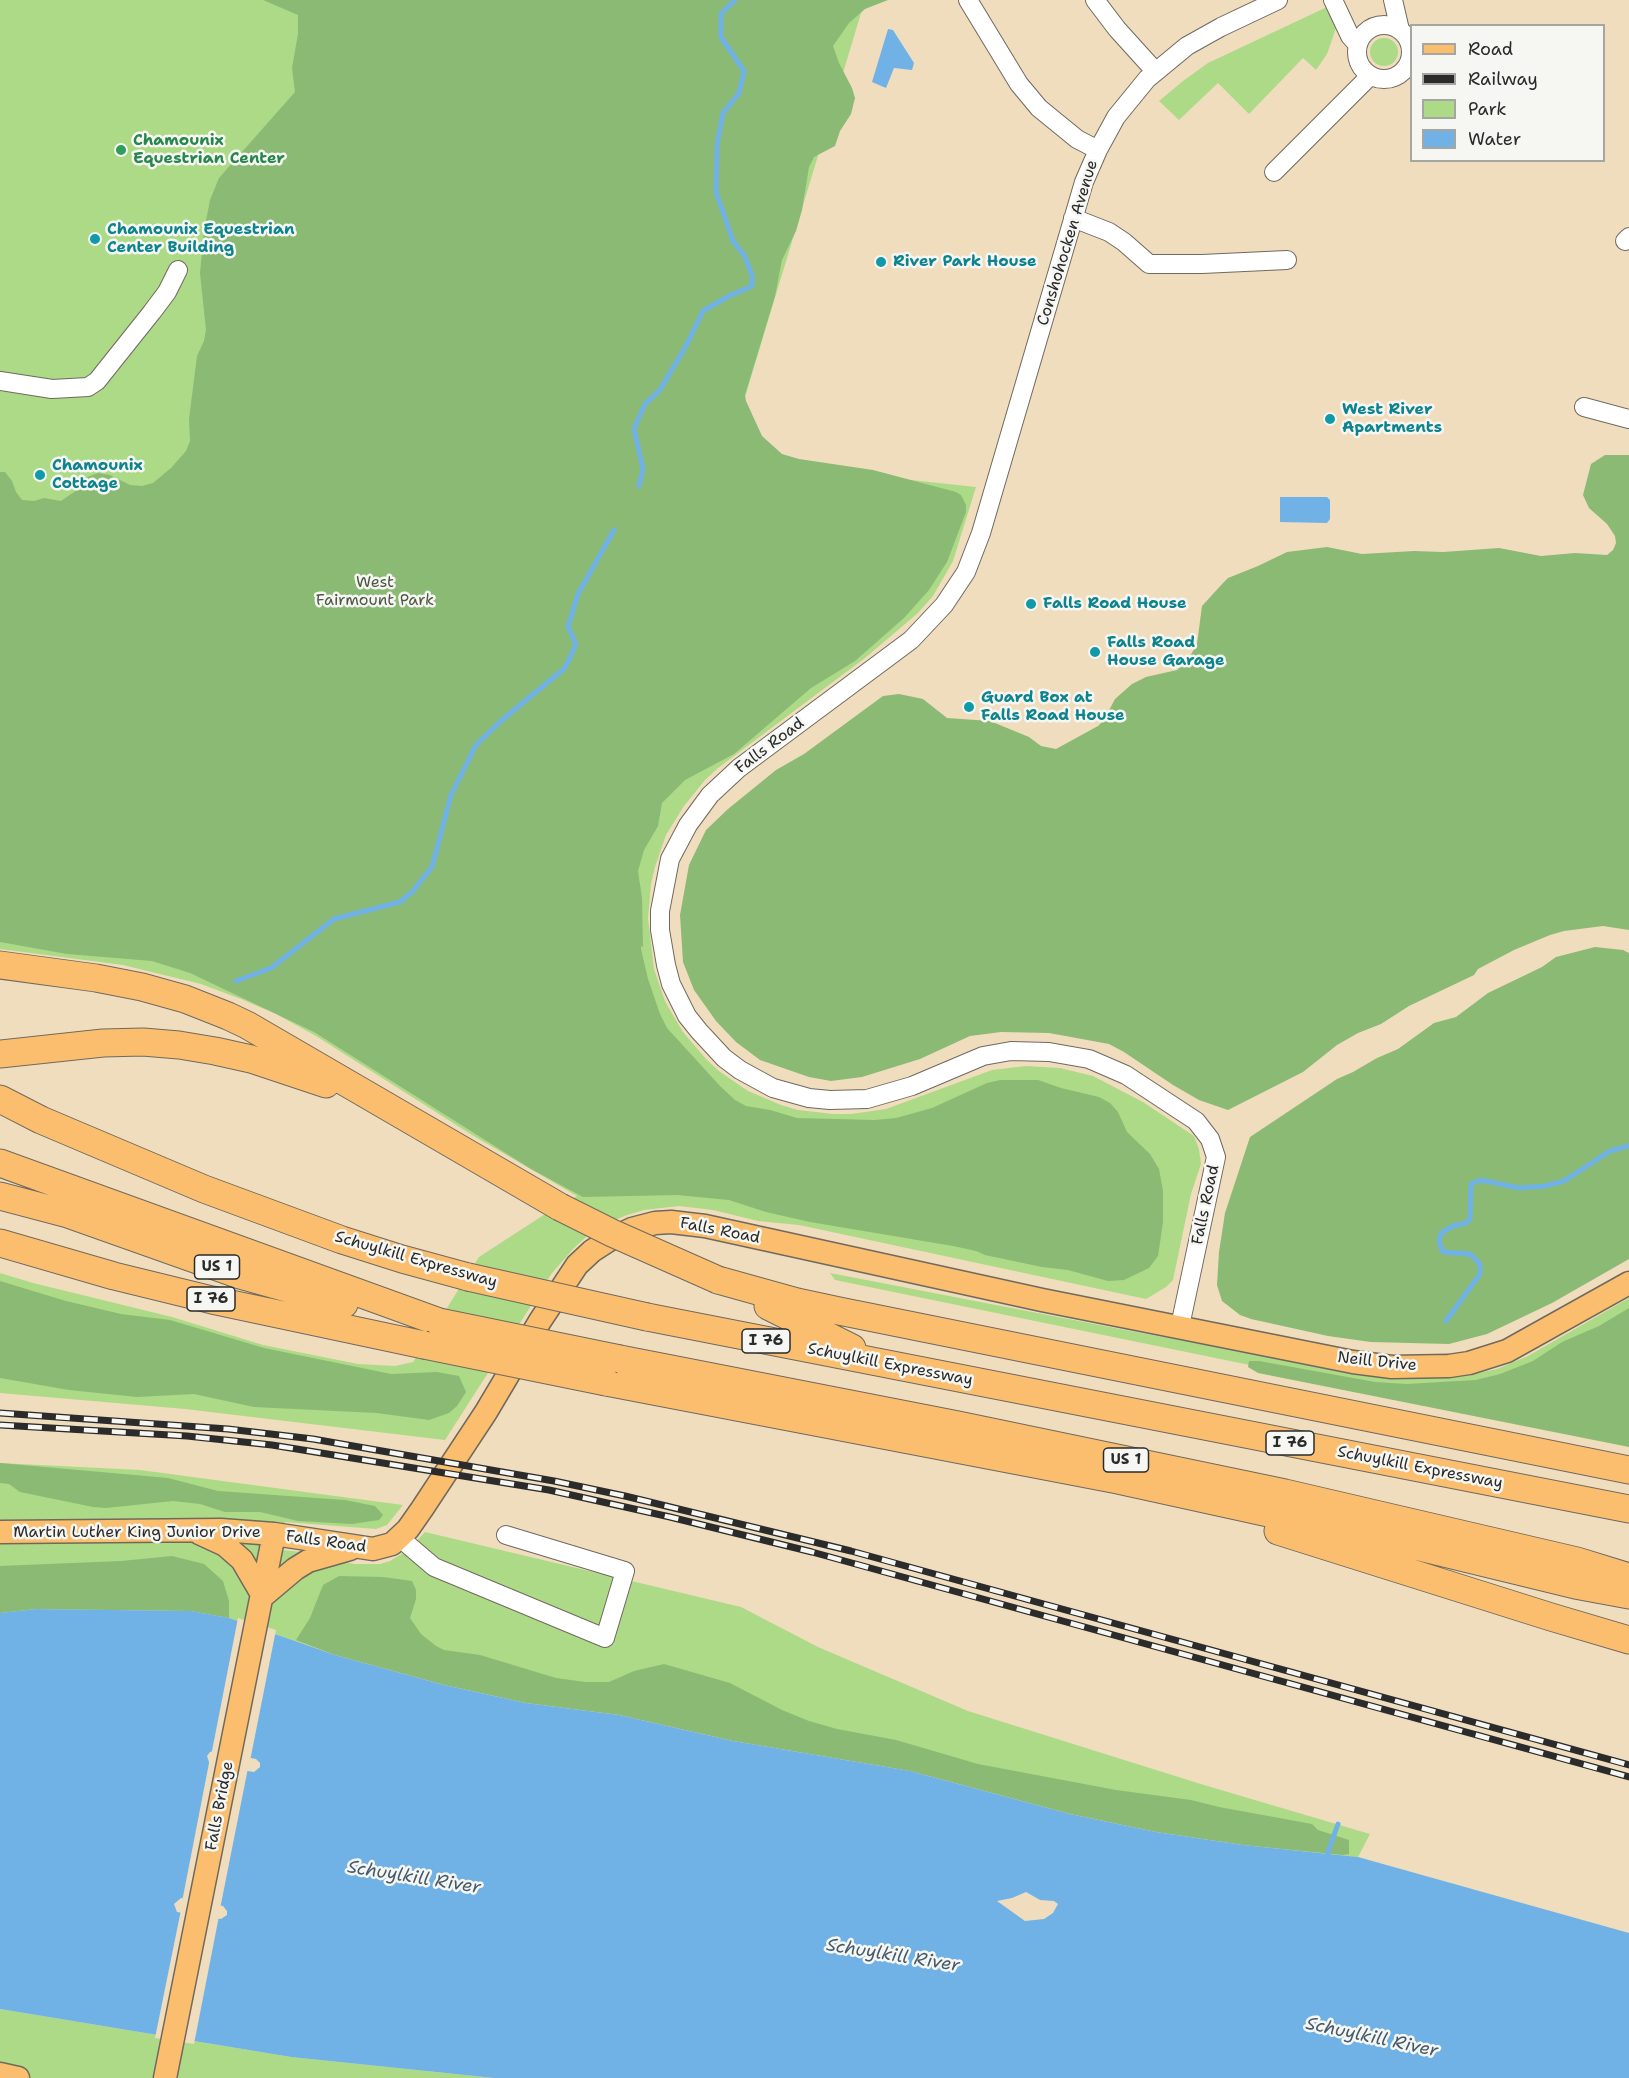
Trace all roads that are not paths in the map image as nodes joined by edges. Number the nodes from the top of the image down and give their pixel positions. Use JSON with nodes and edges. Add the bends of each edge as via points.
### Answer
{"nodes":[{"id":1,"x":968,"y":0,"type":"edge"},
{"id":2,"x":1095,"y":0,"type":"edge"},
{"id":3,"x":1278,"y":0,"type":"edge"},
{"id":4,"x":1333,"y":0,"type":"edge"},
{"id":5,"x":1393,"y":0,"type":"edge"},
{"id":6,"x":1400,"y":30,"type":"junction"},
{"id":7,"x":1357,"y":44,"type":"junction"},
{"id":8,"x":1410,"y":45,"type":"edge"},
{"id":9,"x":1410,"y":54,"type":"edge"},
{"id":10,"x":1155,"y":71,"type":"junction"},
{"id":11,"x":1370,"y":76,"type":"junction"},
{"id":12,"x":1098,"y":150,"type":"junction"},
{"id":13,"x":1274,"y":172,"type":"dead end"},
{"id":14,"x":1073,"y":218,"type":"junction"},
{"id":15,"x":1287,"y":260,"type":"dead end"},
{"id":16,"x":178,"y":270,"type":"dead end"},
{"id":17,"x":0,"y":381,"type":"edge"},
{"id":18,"x":1584,"y":407,"type":"dead end"},
{"id":19,"x":1629,"y":419,"type":"edge"},
{"id":20,"x":991,"y":499,"type":"joint"},
{"id":21,"x":0,"y":964,"type":"edge"},
{"id":22,"x":0,"y":1054,"type":"edge"},
{"id":23,"x":0,"y":1099,"type":"edge"},
{"id":24,"x":376,"y":1101,"type":"junction"},
{"id":25,"x":0,"y":1162,"type":"edge"},
{"id":26,"x":0,"y":1196,"type":"edge"},
{"id":27,"x":0,"y":1244,"type":"edge"},
{"id":28,"x":717,"y":1280,"type":"junction"},
{"id":29,"x":1629,"y":1283,"type":"edge"},
{"id":30,"x":439,"y":1322,"type":"junction"},
{"id":31,"x":1180,"y":1326,"type":"junction"},
{"id":32,"x":886,"y":1364,"type":"junction"},
{"id":33,"x":613,"y":1371,"type":"junction"},
{"id":34,"x":1629,"y":1470,"type":"edge"},
{"id":35,"x":1118,"y":1480,"type":"junction"},
{"id":36,"x":1629,"y":1509,"type":"edge"},
{"id":37,"x":193,"y":1530,"type":"junction"},
{"id":38,"x":0,"y":1532,"type":"edge"},
{"id":39,"x":274,"y":1534,"type":"junction"},
{"id":40,"x":507,"y":1535,"type":"dead end"},
{"id":41,"x":400,"y":1538,"type":"junction"},
{"id":42,"x":360,"y":1548,"type":"junction"},
{"id":43,"x":1629,"y":1577,"type":"edge"},
{"id":44,"x":1629,"y":1595,"type":"edge"},
{"id":45,"x":261,"y":1601,"type":"junction"},
{"id":46,"x":1629,"y":1640,"type":"edge"},
{"id":47,"x":167,"y":2069,"type":"edge"},
{"id":48,"x":0,"y":2074,"type":"edge"},
{"id":49,"x":18,"y":2078,"type":"edge"}],
"edges":[{"from":1,"to":12,"type":"street","via":[[1019,84],[1039,108],[1077,139]]},
{"from":2,"to":10,"type":"street"},
{"from":3,"to":10,"type":"street","name":"Conshohocken Avenue","via":[[1206,36]]},
{"from":4,"to":7,"type":"street"},
{"from":5,"to":6,"type":"street"},
{"from":6,"to":7,"type":"street","via":[[1377,26],[1368,29]]},
{"from":6,"to":8,"type":"street"},
{"from":7,"to":11,"type":"street","via":[[1358,62]]},
{"from":9,"to":11,"type":"street","via":[[1403,72],[1387,80]]},
{"from":10,"to":12,"type":"street","name":"Conshohocken Avenue","via":[[1125,105]]},
{"from":11,"to":13,"type":"street"},
{"from":12,"to":14,"type":"street","name":"Conshohocken Avenue"},
{"from":14,"to":15,"type":"street","via":[[1110,232],[1149,264]]},
{"from":14,"to":20,"type":"street","name":"Conshohocken Avenue"},
{"from":16,"to":17,"type":"street","via":[[152,312],[88,387],[52,389]]},
{"from":18,"to":19,"type":"street"},
{"from":20,"to":31,"type":"street","name":"Falls Road","via":[[974,555],[944,605],[895,653],[739,768],[710,795],[688,825],[670,859],[662,893],[660,930],[666,965],[687,1016],[711,1046],[773,1088],[830,1101],[867,1099],[912,1086],[982,1056],[1029,1051],[1089,1059],[1126,1075],[1196,1121],[1210,1139],[1216,1157]]},
{"from":21,"to":24,"type":"highway","via":[[96,978],[185,999],[247,1025]]},
{"from":22,"to":24,"type":"highway","via":[[103,1043],[179,1045],[251,1059]]},
{"from":23,"to":32,"type":"highway","name":"Schuylkill Expressway","number":"I 76","bridge":true,"via":[[204,1189],[402,1259],[647,1317]]},
{"from":24,"to":28,"type":"highway","bridge":true,"via":[[560,1207]]},
{"from":25,"to":30,"type":"highway"},
{"from":26,"to":30,"type":"highway","number":"US 1","via":[[68,1214],[284,1288],[360,1308]]},
{"from":27,"to":33,"type":"highway","number":"I 76","bridge":true,"via":[[201,1297],[424,1345]]},
{"from":28,"to":32,"type":"highway"},
{"from":28,"to":34,"type":"highway","via":[[839,1311]]},
{"from":29,"to":31,"type":"main road","name":"Neill Drive","via":[[1507,1351],[1449,1366],[1373,1365]]},
{"from":30,"to":33,"type":"highway","number":"US 1","bridge":true},
{"from":31,"to":41,"type":"main road","name":"Falls Road","via":[[705,1226],[671,1222],[632,1229],[592,1251],[567,1278],[486,1412]]},
{"from":32,"to":36,"type":"highway","name":"Schuylkill Expressway","number":"I 76"},
{"from":33,"to":35,"type":"highway","number":"I 76"},
{"from":33,"to":43,"type":"highway","number":"US 1","via":[[958,1425],[1285,1493],[1577,1561]]},
{"from":35,"to":44,"type":"highway","number":"I 76"},
{"from":35,"to":46,"type":"highway"},
{"from":37,"to":38,"type":"main road","name":"Martin Luther King Junior Drive"},
{"from":37,"to":39,"type":"main road","name":"Martin Luther King Junior Drive"},
{"from":37,"to":45,"type":"main road","via":[[235,1553],[247,1567]]},
{"from":39,"to":42,"type":"main road","name":"Falls Road"},
{"from":39,"to":45,"type":"main road","name":"Falls Bridge"},
{"from":40,"to":41,"type":"street","via":[[625,1571],[605,1638],[434,1567]]},
{"from":41,"to":42,"type":"main road","name":"Falls Road","via":[[382,1548]]},
{"from":42,"to":45,"type":"main road","via":[[308,1561]]},
{"from":45,"to":47,"type":"main road","name":"Falls Bridge"},
{"from":48,"to":49,"type":"main road"}]}
